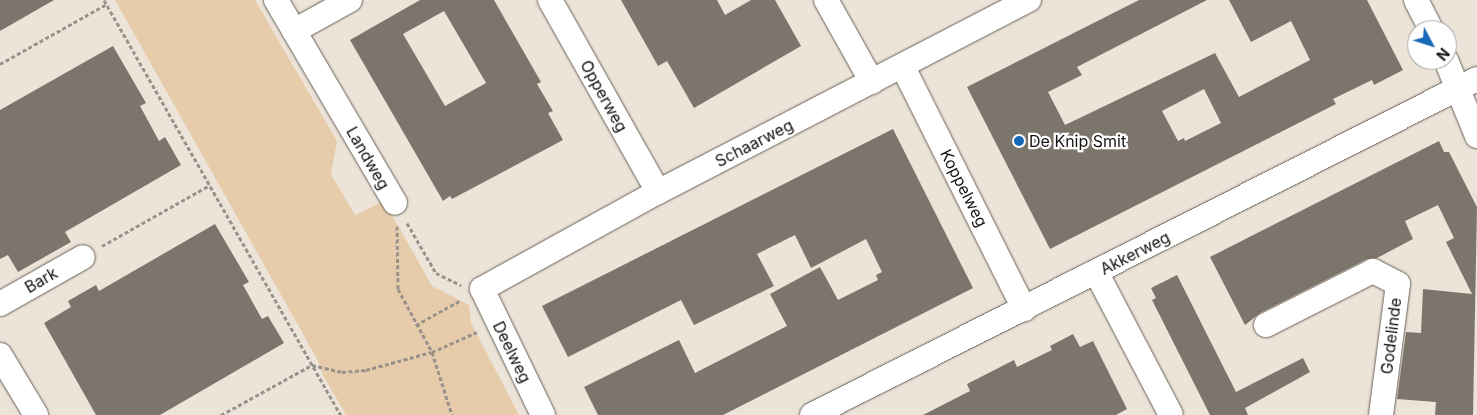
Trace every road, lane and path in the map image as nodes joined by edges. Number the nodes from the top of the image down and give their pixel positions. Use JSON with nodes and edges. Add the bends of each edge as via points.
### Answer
{"nodes":[{"id":1,"x":276,"y":0,"type":"edge"},
{"id":2,"x":350,"y":0,"type":"edge"},
{"id":3,"x":550,"y":0,"type":"edge"},
{"id":4,"x":826,"y":0,"type":"edge"},
{"id":5,"x":1029,"y":0,"type":"edge"},
{"id":6,"x":1416,"y":0,"type":"edge"},
{"id":7,"x":106,"y":2,"type":"edge"},
{"id":8,"x":1426,"y":20,"type":"edge"},
{"id":9,"x":294,"y":31,"type":"junction"},
{"id":10,"x":0,"y":64,"type":"edge"},
{"id":11,"x":903,"y":67,"type":"junction"},
{"id":12,"x":1455,"y":70,"type":"edge"},
{"id":13,"x":872,"y":82,"type":"junction"},
{"id":14,"x":1467,"y":84,"type":"edge"},
{"id":15,"x":1477,"y":136,"type":"edge"},
{"id":16,"x":210,"y":185,"type":"junction"},
{"id":17,"x":658,"y":192,"type":"junction"},
{"id":18,"x":395,"y":203,"type":"junction"},
{"id":19,"x":83,"y":257,"type":"joint"},
{"id":20,"x":1096,"y":272,"type":"junction"},
{"id":21,"x":482,"y":289,"type":"junction"},
{"id":22,"x":0,"y":304,"type":"edge"},
{"id":23,"x":1024,"y":309,"type":"junction"},
{"id":24,"x":498,"y":322,"type":"junction"},
{"id":25,"x":416,"y":325,"type":"junction"},
{"id":26,"x":1266,"y":325,"type":"dead end"},
{"id":27,"x":432,"y":352,"type":"junction"},
{"id":28,"x":0,"y":355,"type":"edge"},
{"id":29,"x":312,"y":365,"type":"junction"},
{"id":30,"x":36,"y":415,"type":"edge"},
{"id":31,"x":221,"y":415,"type":"edge"},
{"id":32,"x":341,"y":415,"type":"edge"},
{"id":33,"x":452,"y":415,"type":"edge"},
{"id":34,"x":543,"y":415,"type":"edge"},
{"id":35,"x":812,"y":415,"type":"edge"},
{"id":36,"x":1171,"y":415,"type":"edge"},
{"id":37,"x":1381,"y":415,"type":"edge"}],
"edges":[{"from":1,"to":9,"type":"street","name":"Landweg"},
{"from":2,"to":9,"type":"street"},
{"from":3,"to":17,"type":"street","name":"Opperweg"},
{"from":4,"to":13,"type":"street"},
{"from":5,"to":11,"type":"street","name":"Schaarweg"},
{"from":6,"to":8,"type":"street"},
{"from":7,"to":10,"type":"path"},
{"from":7,"to":16,"type":"path"},
{"from":9,"to":18,"type":"street","name":"Landweg"},
{"from":11,"to":13,"type":"street","name":"Schaarweg"},
{"from":11,"to":23,"type":"street","name":"Koppelweg"},
{"from":12,"to":14,"type":"street"},
{"from":13,"to":17,"type":"street","name":"Schaarweg"},
{"from":14,"to":15,"type":"street"},
{"from":14,"to":20,"type":"street","name":"Akkerweg"},
{"from":16,"to":19,"type":"path"},
{"from":16,"to":29,"type":"path"},
{"from":17,"to":21,"type":"street","name":"Schaarweg"},
{"from":18,"to":21,"type":"path","name":"Landweg","via":[[436,272],[452,283]]},
{"from":18,"to":25,"type":"path","via":[[398,289]]},
{"from":19,"to":22,"type":"street","name":"Bark"},
{"from":20,"to":23,"type":"street","name":"Akkerweg"},
{"from":20,"to":36,"type":"street"},
{"from":21,"to":24,"type":"street","name":"Deelweg"},
{"from":21,"to":25,"type":"path"},
{"from":23,"to":35,"type":"street","name":"Akkerweg"},
{"from":24,"to":27,"type":"path"},
{"from":24,"to":34,"type":"street","name":"Deelweg"},
{"from":25,"to":27,"type":"path"},
{"from":26,"to":37,"type":"street","name":"Godelinde","via":[[1373,271],[1398,284]]},
{"from":27,"to":29,"type":"path","via":[[366,370],[342,372]]},
{"from":27,"to":33,"type":"path"},
{"from":28,"to":30,"type":"street"},
{"from":29,"to":31,"type":"path"},
{"from":29,"to":32,"type":"path"}]}
